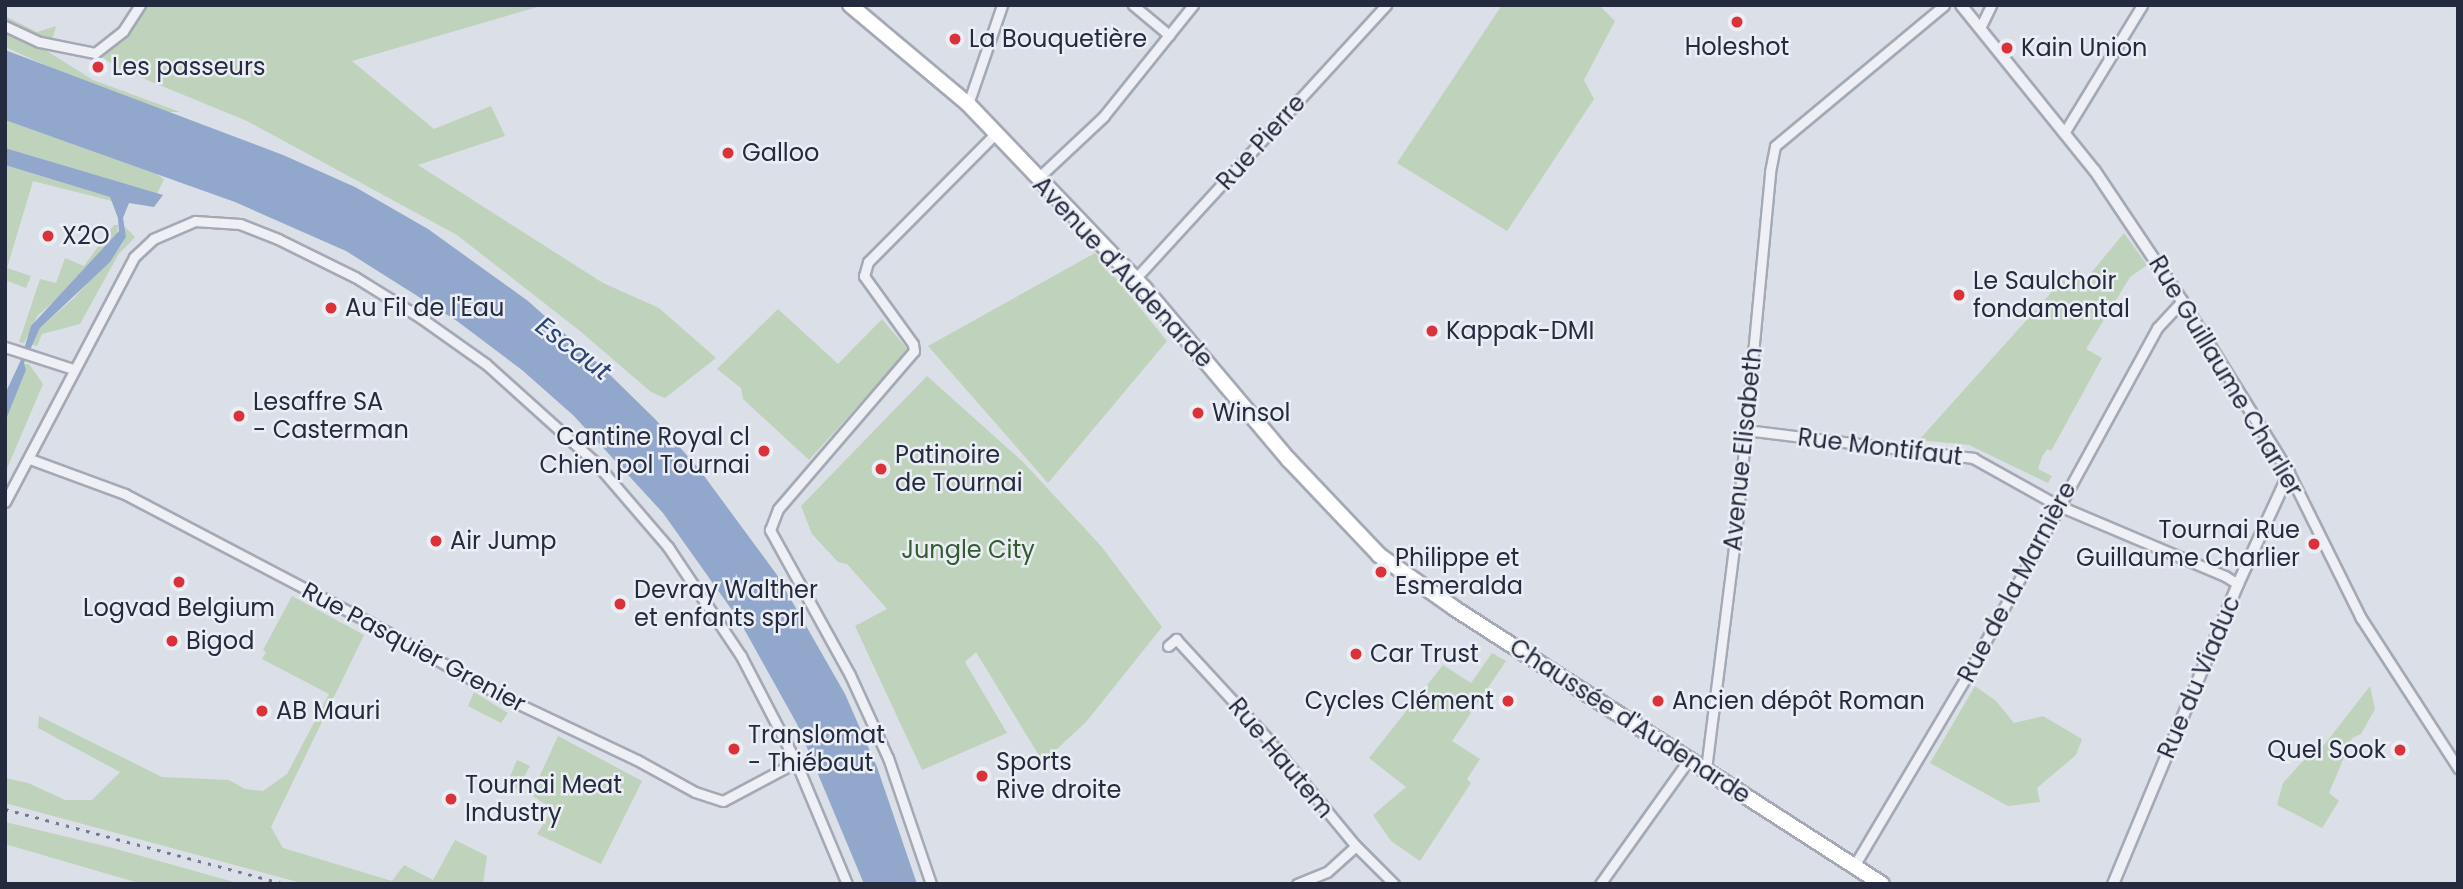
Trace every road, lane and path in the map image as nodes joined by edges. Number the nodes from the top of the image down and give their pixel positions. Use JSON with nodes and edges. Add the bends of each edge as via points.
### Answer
{"nodes":[{"id":1,"x":140,"y":5,"type":"edge"},
{"id":2,"x":850,"y":5,"type":"edge"},
{"id":3,"x":1002,"y":5,"type":"edge"},
{"id":4,"x":1133,"y":5,"type":"edge"},
{"id":5,"x":1193,"y":5,"type":"edge"},
{"id":6,"x":1386,"y":5,"type":"edge"},
{"id":7,"x":1944,"y":5,"type":"edge"},
{"id":8,"x":1961,"y":5,"type":"edge"},
{"id":9,"x":1991,"y":5,"type":"edge"},
{"id":10,"x":2142,"y":5,"type":"edge"},
{"id":11,"x":5,"y":26,"type":"edge"},
{"id":12,"x":1980,"y":28,"type":"junction"},
{"id":13,"x":1169,"y":34,"type":"junction"},
{"id":14,"x":968,"y":104,"type":"junction"},
{"id":15,"x":2064,"y":132,"type":"junction"},
{"id":16,"x":995,"y":134,"type":"junction"},
{"id":17,"x":1037,"y":179,"type":"junction"},
{"id":18,"x":1135,"y":279,"type":"junction"},
{"id":19,"x":2182,"y":301,"type":"junction"},
{"id":20,"x":5,"y":347,"type":"edge"},
{"id":21,"x":73,"y":369,"type":"junction"},
{"id":22,"x":1746,"y":430,"type":"junction"},
{"id":23,"x":30,"y":458,"type":"junction"},
{"id":24,"x":2289,"y":473,"type":"junction"},
{"id":25,"x":5,"y":502,"type":"edge"},
{"id":26,"x":2057,"y":505,"type":"junction"},
{"id":27,"x":1379,"y":555,"type":"joint"},
{"id":28,"x":2238,"y":584,"type":"junction"},
{"id":29,"x":1168,"y":646,"type":"dead end"},
{"id":30,"x":1689,"y":759,"type":"junction"},
{"id":31,"x":796,"y":762,"type":"junction"},
{"id":32,"x":2458,"y":768,"type":"edge"},
{"id":33,"x":1706,"y":769,"type":"junction"},
{"id":34,"x":1356,"y":846,"type":"junction"},
{"id":35,"x":1854,"y":866,"type":"junction"},
{"id":36,"x":847,"y":884,"type":"edge"},
{"id":37,"x":932,"y":884,"type":"edge"},
{"id":38,"x":1297,"y":884,"type":"edge"},
{"id":39,"x":1394,"y":884,"type":"edge"},
{"id":40,"x":1600,"y":884,"type":"edge"},
{"id":41,"x":1882,"y":884,"type":"edge"},
{"id":42,"x":2113,"y":884,"type":"edge"}],
"edges":[{"from":1,"to":11,"type":"street","via":[[123,31],[95,53],[40,42]]},
{"from":2,"to":14,"type":"main road","name":"Avenue d'Audenarde"},
{"from":3,"to":14,"type":"street"},
{"from":4,"to":13,"type":"street"},
{"from":5,"to":13,"type":"street"},
{"from":6,"to":18,"type":"street","name":"Rue Pierre"},
{"from":7,"to":22,"type":"street","name":"Avenue Elisabeth","via":[[1775,146]]},
{"from":8,"to":12,"type":"street","name":"Rue Guillaume Charlier"},
{"from":9,"to":12,"type":"street"},
{"from":10,"to":15,"type":"street"},
{"from":12,"to":15,"type":"street","name":"Rue Guillaume Charlier"},
{"from":13,"to":17,"type":"street","via":[[1103,117]]},
{"from":14,"to":16,"type":"main road","name":"Avenue d'Audenarde"},
{"from":15,"to":19,"type":"street","name":"Rue Guillaume Charlier"},
{"from":16,"to":17,"type":"main road","name":"Avenue d'Audenarde"},
{"from":16,"to":37,"type":"street","via":[[868,262],[864,276],[914,351],[778,509],[770,530],[850,675],[888,758]]},
{"from":17,"to":18,"type":"main road","name":"Avenue d'Audenarde"},
{"from":18,"to":27,"type":"main road","name":"Avenue d'Audenarde","via":[[1289,460]]},
{"from":19,"to":24,"type":"street","name":"Rue Guillaume Charlier"},
{"from":19,"to":26,"type":"street","name":"Rue de la Marnière","via":[[2157,328]]},
{"from":20,"to":21,"type":"street"},
{"from":21,"to":23,"type":"street"},
{"from":21,"to":31,"type":"street","via":[[134,257],[153,239],[195,221],[240,224],[355,277],[486,364],[595,462],[691,579],[741,656]]},
{"from":22,"to":26,"type":"street","name":"Rue Montifaut","via":[[1973,458]]},
{"from":22,"to":33,"type":"street","name":"Avenue Elisabeth"},
{"from":23,"to":25,"type":"street"},
{"from":23,"to":31,"type":"street","name":"Rue Pasquier Grenier","via":[[125,494],[502,696],[695,792],[723,801]]},
{"from":24,"to":28,"type":"street","name":"Rue du Viaduc"},
{"from":24,"to":32,"type":"street","name":"Rue Guillaume Charlier","via":[[2361,618]]},
{"from":26,"to":28,"type":"street","name":"Rue Montifaut"},
{"from":26,"to":35,"type":"street","name":"Rue de la Marnière","via":[[1965,679]]},
{"from":27,"to":30,"type":"main road","name":"Chaussée d'Audenarde"},
{"from":28,"to":42,"type":"street","name":"Rue du Viaduc"},
{"from":29,"to":34,"type":"street","name":"Rue Hautem","via":[[1177,639]]},
{"from":30,"to":33,"type":"main road","name":"Chaussée d'Audenarde"},
{"from":30,"to":40,"type":"street"},
{"from":31,"to":36,"type":"street"},
{"from":33,"to":35,"type":"main road","name":"Chaussée d'Audenarde"},
{"from":34,"to":38,"type":"street","via":[[1327,872]]},
{"from":34,"to":39,"type":"street","name":"Rue Hautem"},
{"from":35,"to":41,"type":"main road","name":"Chaussée d'Audenarde"}]}
